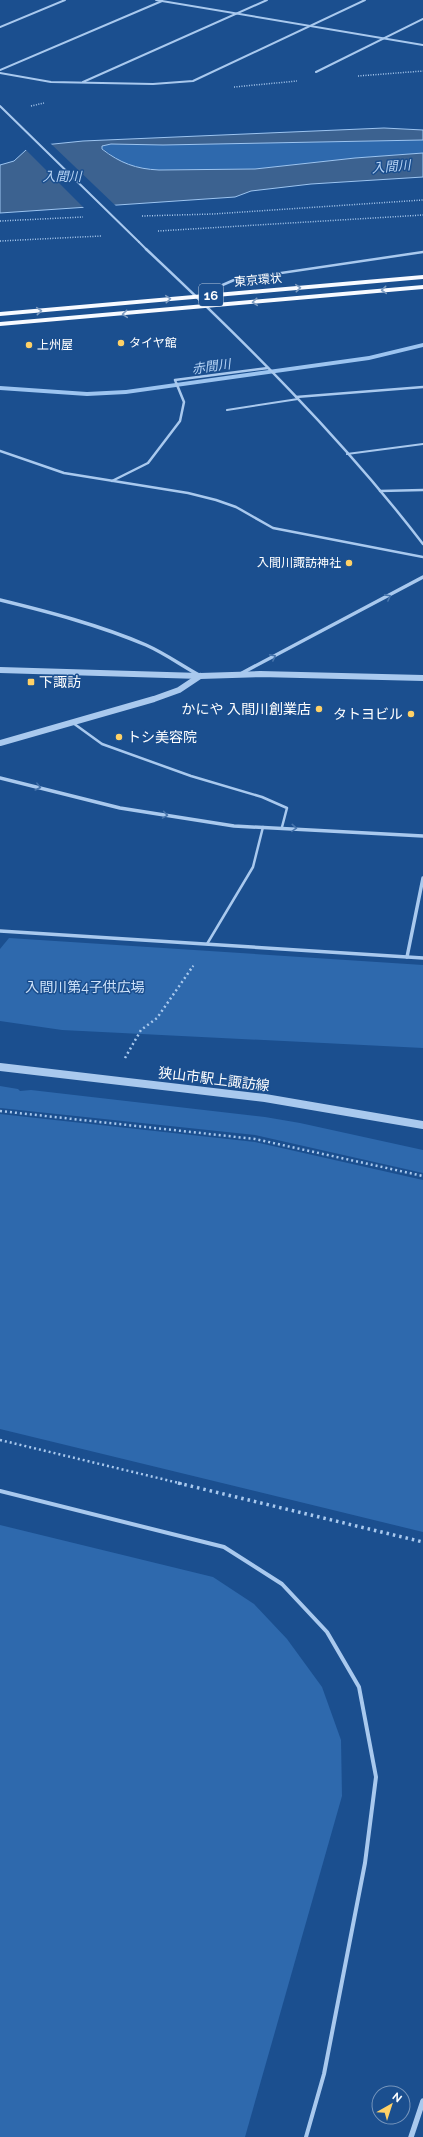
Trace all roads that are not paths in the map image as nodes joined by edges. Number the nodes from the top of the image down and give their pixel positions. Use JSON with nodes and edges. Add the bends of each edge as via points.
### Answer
{"nodes":[{"id":1,"x":65,"y":0,"type":"edge"},
{"id":2,"x":156,"y":0,"type":"edge"},
{"id":3,"x":162,"y":0,"type":"edge"},
{"id":4,"x":267,"y":0,"type":"edge"},
{"id":5,"x":365,"y":0,"type":"edge"},
{"id":6,"x":237,"y":14,"type":"junction"},
{"id":7,"x":423,"y":19,"type":"edge"},
{"id":8,"x":312,"y":26,"type":"junction"},
{"id":9,"x":0,"y":27,"type":"edge"},
{"id":10,"x":385,"y":38,"type":"junction"},
{"id":11,"x":423,"y":44,"type":"edge"},
{"id":12,"x":0,"y":70,"type":"edge"},
{"id":13,"x":316,"y":72,"type":"dead end"},
{"id":14,"x":0,"y":73,"type":"edge"},
{"id":15,"x":81,"y":83,"type":"junction"},
{"id":16,"x":0,"y":106,"type":"edge"},
{"id":17,"x":423,"y":252,"type":"edge"},
{"id":18,"x":423,"y":277,"type":"edge"},
{"id":19,"x":423,"y":287,"type":"edge"},
{"id":20,"x":207,"y":296,"type":"junction"},
{"id":21,"x":198,"y":298,"type":"junction"},
{"id":22,"x":208,"y":307,"type":"junction"},
{"id":23,"x":0,"y":314,"type":"edge"},
{"id":24,"x":0,"y":324,"type":"edge"},
{"id":25,"x":268,"y":368,"type":"junction"},
{"id":26,"x":423,"y":387,"type":"edge"},
{"id":27,"x":297,"y":398,"type":"junction"},
{"id":28,"x":227,"y":410,"type":"dead end"},
{"id":29,"x":423,"y":444,"type":"edge"},
{"id":30,"x":0,"y":451,"type":"edge"},
{"id":31,"x":347,"y":454,"type":"junction"},
{"id":32,"x":111,"y":481,"type":"junction"},
{"id":33,"x":423,"y":490,"type":"edge"},
{"id":34,"x":380,"y":491,"type":"junction"},
{"id":35,"x":423,"y":544,"type":"edge"},
{"id":36,"x":423,"y":557,"type":"edge"},
{"id":37,"x":423,"y":577,"type":"edge"},
{"id":38,"x":0,"y":600,"type":"edge"},
{"id":39,"x":0,"y":670,"type":"edge"},
{"id":40,"x":200,"y":676,"type":"junction"},
{"id":41,"x":238,"y":676,"type":"junction"},
{"id":42,"x":423,"y":678,"type":"edge"},
{"id":43,"x":73,"y":723,"type":"junction"},
{"id":44,"x":0,"y":743,"type":"edge"},
{"id":45,"x":0,"y":778,"type":"edge"},
{"id":46,"x":263,"y":826,"type":"junction"},
{"id":47,"x":282,"y":827,"type":"junction"},
{"id":48,"x":423,"y":836,"type":"edge"},
{"id":49,"x":423,"y":878,"type":"edge"},
{"id":50,"x":0,"y":931,"type":"edge"},
{"id":51,"x":207,"y":944,"type":"junction"},
{"id":52,"x":407,"y":957,"type":"junction"},
{"id":53,"x":423,"y":958,"type":"edge"},
{"id":54,"x":0,"y":1066,"type":"edge"},
{"id":55,"x":423,"y":1125,"type":"edge"},
{"id":56,"x":0,"y":1490,"type":"edge"},
{"id":57,"x":423,"y":2101,"type":"edge"},
{"id":58,"x":306,"y":2137,"type":"edge"},
{"id":59,"x":411,"y":2137,"type":"edge"}],
"edges":[{"from":1,"to":9,"type":"street"},
{"from":2,"to":3,"type":"street"},
{"from":3,"to":6,"type":"street"},
{"from":3,"to":12,"type":"street"},
{"from":4,"to":6,"type":"street"},
{"from":5,"to":8,"type":"street"},
{"from":6,"to":8,"type":"street"},
{"from":6,"to":15,"type":"street"},
{"from":7,"to":10,"type":"street"},
{"from":8,"to":10,"type":"street"},
{"from":8,"to":15,"type":"street","via":[[193,81],[160,84]]},
{"from":10,"to":11,"type":"street"},
{"from":10,"to":13,"type":"street"},
{"from":14,"to":15,"type":"street","via":[[51,82]]},
{"from":16,"to":21,"type":"street","bridge":true},
{"from":17,"to":20,"type":"street","via":[[234,280],[218,287]]},
{"from":20,"to":18,"type":"highway","name":"東京環状","number":"16","one_way":true},
{"from":19,"to":22,"type":"highway","name":"東京環状","number":"16","one_way":true},
{"from":20,"to":21,"type":"highway","name":"東京環状","number":"16"},
{"from":21,"to":22,"type":"street"},
{"from":23,"to":21,"type":"highway","name":"東京環状","number":"16","one_way":true},
{"from":22,"to":24,"type":"highway","name":"東京環状","number":"16","one_way":true},
{"from":22,"to":25,"type":"street"},
{"from":25,"to":27,"type":"street"},
{"from":25,"to":32,"type":"street","via":[[176,381],[184,402],[180,421],[148,463]]},
{"from":26,"to":27,"type":"street"},
{"from":27,"to":28,"type":"lane"},
{"from":27,"to":31,"type":"street"},
{"from":29,"to":31,"type":"lane"},
{"from":30,"to":32,"type":"street","via":[[64,473]]},
{"from":31,"to":34,"type":"street"},
{"from":32,"to":36,"type":"street","via":[[216,500],[236,507],[273,528]]},
{"from":33,"to":34,"type":"street"},
{"from":34,"to":35,"type":"street"},
{"from":41,"to":37,"type":"street","one_way":true},
{"from":38,"to":40,"type":"street","via":[[47,611],[116,634],[147,646]]},
{"from":39,"to":40,"type":"street"},
{"from":40,"to":41,"type":"street"},
{"from":40,"to":43,"type":"street","via":[[173,693]]},
{"from":41,"to":42,"type":"street"},
{"from":43,"to":44,"type":"street"},
{"from":43,"to":47,"type":"lane","via":[[102,744],[191,776],[262,797],[286,808]]},
{"from":45,"to":46,"type":"street","one_way":true,"via":[[120,808],[234,826]]},
{"from":46,"to":47,"type":"street"},
{"from":46,"to":51,"type":"lane","via":[[253,867]]},
{"from":47,"to":48,"type":"street","one_way":true},
{"from":49,"to":52,"type":"street"},
{"from":50,"to":51,"type":"street"},
{"from":51,"to":52,"type":"street"},
{"from":52,"to":53,"type":"street"},
{"from":54,"to":55,"type":"street","name":"狭山市駅上諏訪線","via":[[245,1095],[349,1110]]},
{"from":56,"to":58,"type":"lane","via":[[224,1547],[282,1584],[327,1632],[359,1687],[376,1777],[365,1863],[329,2050]]},
{"from":57,"to":59,"type":"street"}]}
